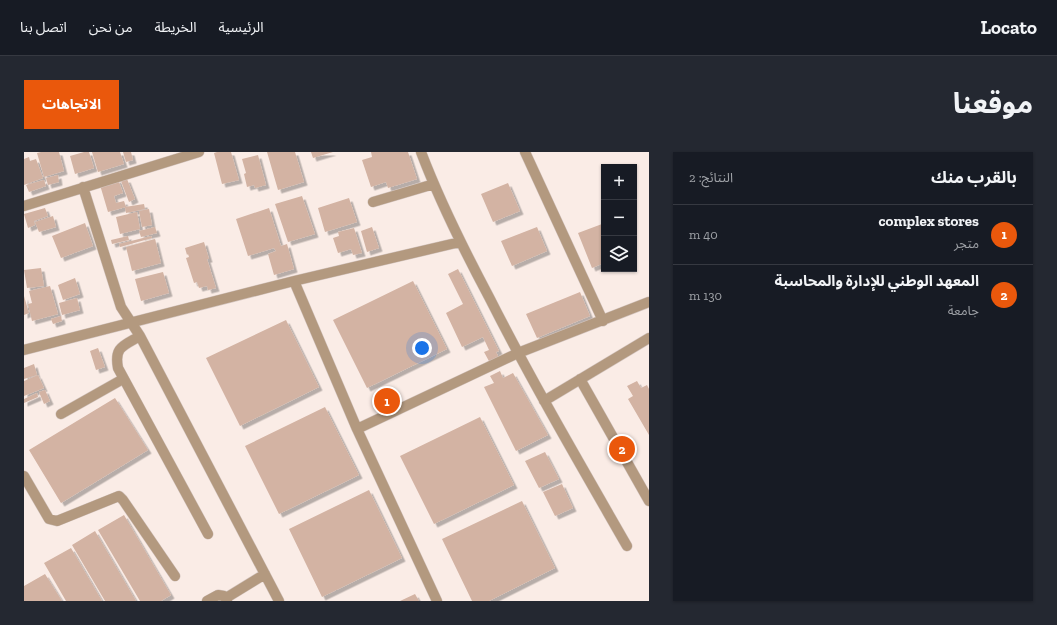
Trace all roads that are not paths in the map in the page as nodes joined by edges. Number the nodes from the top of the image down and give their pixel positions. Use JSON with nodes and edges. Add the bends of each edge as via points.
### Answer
{"nodes":[{"id":1,"x":199,"y":152,"type":"edge"},
{"id":2,"x":421,"y":152,"type":"edge"},
{"id":3,"x":525,"y":152,"type":"edge"},
{"id":4,"x":434,"y":184,"type":"junction"},
{"id":5,"x":83,"y":187,"type":"junction"},
{"id":6,"x":373,"y":202,"type":"dead end"},
{"id":7,"x":24,"y":206,"type":"edge"},
{"id":8,"x":460,"y":242,"type":"junction"},
{"id":9,"x":294,"y":281,"type":"junction"},
{"id":10,"x":649,"y":302,"type":"edge"},
{"id":11,"x":603,"y":321,"type":"junction"},
{"id":12,"x":130,"y":322,"type":"junction"},
{"id":13,"x":140,"y":336,"type":"junction"},
{"id":14,"x":649,"y":338,"type":"edge"},
{"id":15,"x":24,"y":350,"type":"edge"},
{"id":16,"x":518,"y":353,"type":"junction"},
{"id":17,"x":123,"y":379,"type":"junction"},
{"id":18,"x":580,"y":379,"type":"junction"},
{"id":19,"x":544,"y":401,"type":"junction"},
{"id":20,"x":61,"y":414,"type":"dead end"},
{"id":21,"x":357,"y":428,"type":"junction"},
{"id":22,"x":24,"y":476,"type":"edge"},
{"id":23,"x":649,"y":501,"type":"edge"},
{"id":24,"x":208,"y":534,"type":"dead end"},
{"id":25,"x":627,"y":546,"type":"dead end"},
{"id":26,"x":265,"y":574,"type":"junction"},
{"id":27,"x":175,"y":576,"type":"dead end"},
{"id":28,"x":226,"y":600,"type":"edge"},
{"id":29,"x":207,"y":601,"type":"edge"},
{"id":30,"x":279,"y":601,"type":"edge"},
{"id":31,"x":437,"y":601,"type":"edge"}],
"edges":[{"from":1,"to":5,"type":"street"},
{"from":2,"to":4,"type":"street"},
{"from":3,"to":11,"type":"street"},
{"from":4,"to":6,"type":"street"},
{"from":4,"to":8,"type":"street"},
{"from":5,"to":7,"type":"street"},
{"from":5,"to":12,"type":"street","via":[[119,302]]},
{"from":8,"to":9,"type":"street"},
{"from":8,"to":16,"type":"street"},
{"from":9,"to":12,"type":"street"},
{"from":9,"to":21,"type":"street"},
{"from":10,"to":11,"type":"street"},
{"from":11,"to":16,"type":"street"},
{"from":12,"to":13,"type":"street"},
{"from":12,"to":15,"type":"street"},
{"from":13,"to":17,"type":"street","via":[[120,348],[116,358]]},
{"from":13,"to":26,"type":"street"},
{"from":14,"to":18,"type":"street"},
{"from":16,"to":19,"type":"street"},
{"from":16,"to":21,"type":"street"},
{"from":17,"to":20,"type":"street"},
{"from":17,"to":24,"type":"street"},
{"from":18,"to":19,"type":"street"},
{"from":18,"to":23,"type":"street"},
{"from":19,"to":25,"type":"street"},
{"from":21,"to":31,"type":"street"},
{"from":22,"to":27,"type":"street","via":[[49,519],[56,521],[119,496]]},
{"from":26,"to":28,"type":"street"},
{"from":26,"to":30,"type":"street"},
{"from":28,"to":29,"type":"street","via":[[218,595]]}]}
